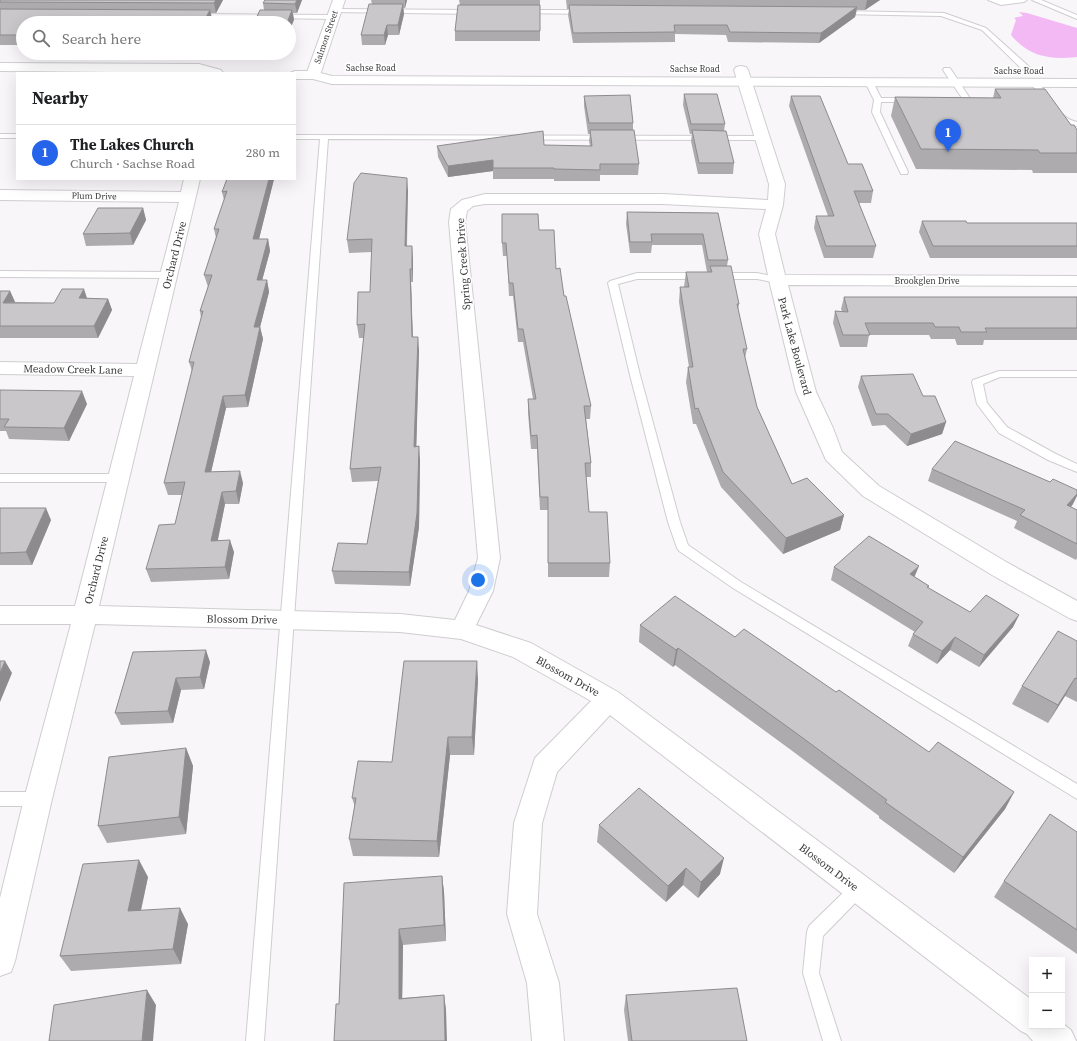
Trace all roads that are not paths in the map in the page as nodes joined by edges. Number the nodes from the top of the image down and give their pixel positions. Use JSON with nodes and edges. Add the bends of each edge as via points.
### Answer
{"nodes":[{"id":1,"x":991,"y":0,"type":"edge"},
{"id":2,"x":1024,"y":0,"type":"edge"},
{"id":3,"x":1035,"y":0,"type":"edge"},
{"id":4,"x":335,"y":9,"type":"edge"},
{"id":5,"x":478,"y":12,"type":"edge"},
{"id":6,"x":518,"y":12,"type":"edge"},
{"id":7,"x":590,"y":12,"type":"edge"},
{"id":8,"x":830,"y":13,"type":"edge"},
{"id":9,"x":190,"y":16,"type":"edge"},
{"id":10,"x":1077,"y":17,"type":"edge"},
{"id":11,"x":0,"y":67,"type":"edge"},
{"id":12,"x":948,"y":70,"type":"junction"},
{"id":13,"x":1029,"y":71,"type":"junction"},
{"id":14,"x":1077,"y":71,"type":"edge"},
{"id":15,"x":213,"y":72,"type":"edge"},
{"id":16,"x":296,"y":75,"type":"edge"},
{"id":17,"x":313,"y":75,"type":"junction"},
{"id":18,"x":743,"y":76,"type":"junction"},
{"id":19,"x":0,"y":80,"type":"edge"},
{"id":20,"x":16,"y":80,"type":"edge"},
{"id":21,"x":869,"y":82,"type":"junction"},
{"id":22,"x":955,"y":83,"type":"junction"},
{"id":23,"x":1035,"y":83,"type":"junction"},
{"id":24,"x":1077,"y":83,"type":"edge"},
{"id":25,"x":878,"y":100,"type":"junction"},
{"id":26,"x":922,"y":100,"type":"edge"},
{"id":27,"x":944,"y":100,"type":"edge"},
{"id":28,"x":1033,"y":100,"type":"edge"},
{"id":29,"x":1048,"y":100,"type":"junction"},
{"id":30,"x":1077,"y":124,"type":"edge"},
{"id":31,"x":0,"y":136,"type":"edge"},
{"id":32,"x":16,"y":136,"type":"edge"},
{"id":33,"x":296,"y":137,"type":"edge"},
{"id":34,"x":324,"y":137,"type":"junction"},
{"id":35,"x":763,"y":138,"type":"junction"},
{"id":36,"x":904,"y":172,"type":"dead end"},
{"id":37,"x":190,"y":188,"type":"edge"},
{"id":38,"x":0,"y":195,"type":"edge"},
{"id":39,"x":775,"y":205,"type":"junction"},
{"id":40,"x":0,"y":274,"type":"edge"},
{"id":41,"x":169,"y":275,"type":"junction"},
{"id":42,"x":778,"y":280,"type":"junction"},
{"id":43,"x":1077,"y":281,"type":"edge"},
{"id":44,"x":0,"y":368,"type":"edge"},
{"id":45,"x":145,"y":370,"type":"junction"},
{"id":46,"x":1077,"y":374,"type":"edge"},
{"id":47,"x":1077,"y":468,"type":"edge"},
{"id":48,"x":0,"y":478,"type":"edge"},
{"id":49,"x":118,"y":478,"type":"junction"},
{"id":50,"x":1077,"y":612,"type":"edge"},
{"id":51,"x":0,"y":615,"type":"edge"},
{"id":52,"x":85,"y":615,"type":"junction"},
{"id":53,"x":287,"y":620,"type":"junction"},
{"id":54,"x":462,"y":630,"type":"junction"},
{"id":55,"x":609,"y":700,"type":"junction"},
{"id":56,"x":1077,"y":792,"type":"edge"},
{"id":57,"x":0,"y":799,"type":"edge"},
{"id":58,"x":38,"y":799,"type":"junction"},
{"id":59,"x":858,"y":889,"type":"junction"},
{"id":60,"x":0,"y":961,"type":"edge"},
{"id":61,"x":1029,"y":1018,"type":"edge"},
{"id":62,"x":1044,"y":1029,"type":"edge"},
{"id":63,"x":255,"y":1041,"type":"edge"},
{"id":64,"x":548,"y":1041,"type":"edge"},
{"id":65,"x":832,"y":1041,"type":"edge"},
{"id":66,"x":1060,"y":1041,"type":"edge"}],
"edges":[{"from":1,"to":2,"type":"lane"},
{"from":3,"to":10,"type":"lane"},
{"from":4,"to":5,"type":"lane"},
{"from":4,"to":9,"type":"lane"},
{"from":4,"to":17,"type":"street","name":"Salmon Street"},
{"from":6,"to":7,"type":"lane"},
{"from":8,"to":13,"type":"lane","via":[[942,14],[984,29]]},
{"from":11,"to":15,"type":"street","via":[[199,68]]},
{"from":12,"to":13,"type":"street","name":"Sachse Road"},
{"from":12,"to":18,"type":"street","name":"Sachse Road"},
{"from":12,"to":22,"type":"lane"},
{"from":13,"to":14,"type":"street","name":"Sachse Road"},
{"from":16,"to":17,"type":"street","name":"Sachse Road"},
{"from":17,"to":18,"type":"street","name":"Sachse Road","via":[[332,80]]},
{"from":18,"to":21,"type":"street","name":"Sachse Road"},
{"from":18,"to":35,"type":"street","name":"Park Lake Boulevard"},
{"from":19,"to":20,"type":"street"},
{"from":21,"to":22,"type":"street","name":"Sachse Road"},
{"from":21,"to":25,"type":"lane"},
{"from":22,"to":23,"type":"street","name":"Sachse Road"},
{"from":22,"to":27,"type":"lane","via":[[970,100]]},
{"from":23,"to":24,"type":"street","name":"Sachse Road"},
{"from":23,"to":29,"type":"lane"},
{"from":25,"to":26,"type":"lane"},
{"from":25,"to":36,"type":"lane","via":[[876,112]]},
{"from":28,"to":29,"type":"lane"},
{"from":29,"to":30,"type":"lane","via":[[1061,119]]},
{"from":31,"to":32,"type":"lane"},
{"from":33,"to":34,"type":"lane"},
{"from":34,"to":35,"type":"lane"},
{"from":34,"to":53,"type":"lane"},
{"from":35,"to":39,"type":"street","name":"Park Lake Boulevard","via":[[777,184]]},
{"from":37,"to":38,"type":"street","name":"Plum Drive"},
{"from":37,"to":41,"type":"street","name":"Orchard Drive"},
{"from":39,"to":42,"type":"street","name":"Park Lake Boulevard","via":[[767,234]]},
{"from":39,"to":54,"type":"street","name":"Spring Creek Drive","via":[[664,199],[485,199],[468,203],[459,209],[457,222],[489,558],[482,591]]},
{"from":40,"to":41,"type":"lane"},
{"from":41,"to":45,"type":"street","name":"Orchard Drive"},
{"from":42,"to":43,"type":"street","name":"Brookglen Drive"},
{"from":42,"to":50,"type":"street","name":"Park Lake Boulevard","via":[[806,392],[833,455],[871,491]]},
{"from":42,"to":56,"type":"lane","via":[[757,276],[637,276],[613,283],[670,508],[683,548],[737,585]]},
{"from":44,"to":45,"type":"street","name":"Meadow Creek Lane"},
{"from":45,"to":49,"type":"street","name":"Orchard Drive"},
{"from":46,"to":47,"type":"lane","via":[[999,374],[977,382],[982,404],[1003,430]]},
{"from":48,"to":49,"type":"lane"},
{"from":49,"to":52,"type":"street","name":"Orchard Drive"},
{"from":51,"to":52,"type":"street","name":"Blossom Drive"},
{"from":52,"to":53,"type":"street","name":"Blossom Drive"},
{"from":52,"to":58,"type":"street","name":"Orchard Drive"},
{"from":53,"to":54,"type":"street","name":"Blossom Drive","via":[[400,623]]},
{"from":53,"to":63,"type":"lane"},
{"from":54,"to":55,"type":"street","name":"Blossom Drive","via":[[522,650]]},
{"from":55,"to":59,"type":"street","name":"Blossom Drive"},
{"from":55,"to":64,"type":"street","via":[[545,766],[528,822],[522,914],[543,983]]},
{"from":57,"to":58,"type":"lane"},
{"from":58,"to":60,"type":"street","name":"Orchard Drive"},
{"from":59,"to":61,"type":"street","name":"Blossom Drive"},
{"from":59,"to":65,"type":"lane","via":[[815,932],[811,973]]},
{"from":62,"to":66,"type":"street"}]}
